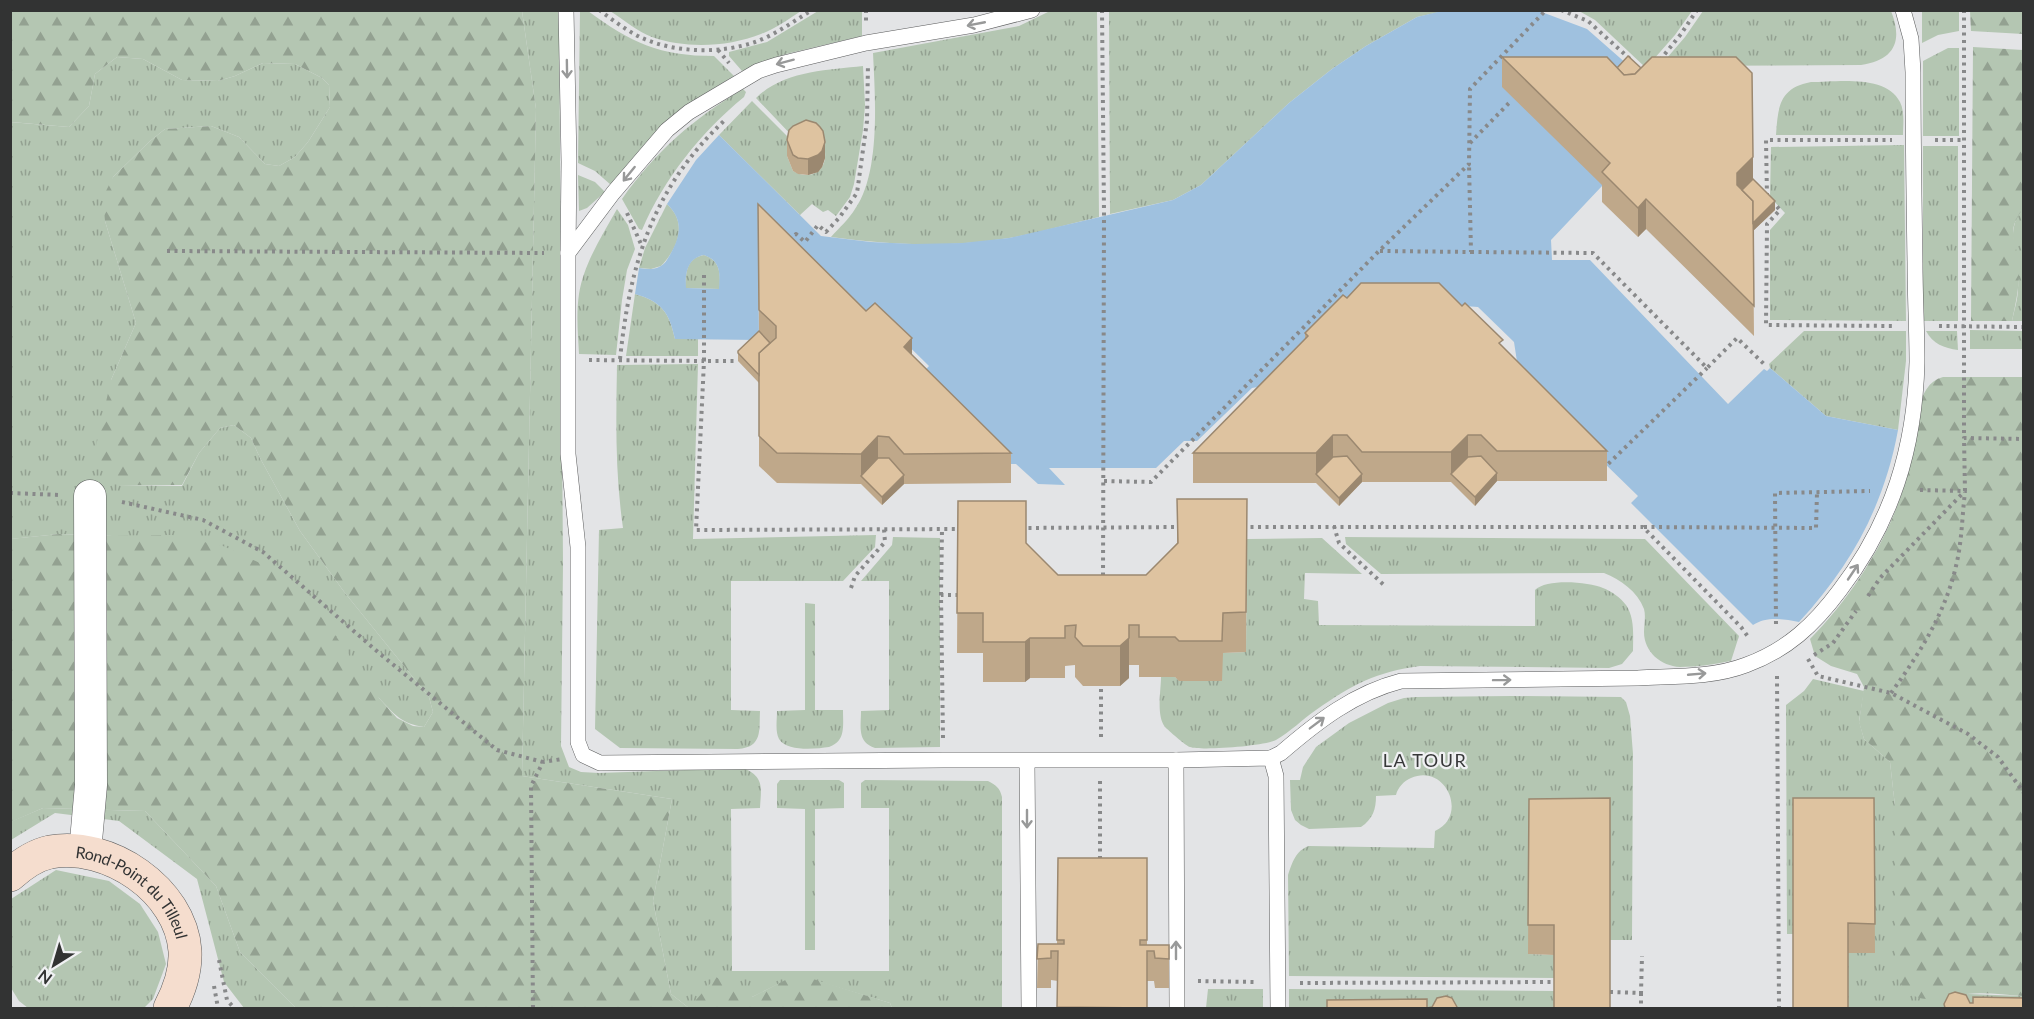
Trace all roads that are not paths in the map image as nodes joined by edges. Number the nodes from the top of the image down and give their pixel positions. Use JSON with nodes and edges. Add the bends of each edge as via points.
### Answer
{"nodes":[{"id":1,"x":566,"y":10,"type":"edge"},
{"id":2,"x":1032,"y":10,"type":"edge"},
{"id":3,"x":1903,"y":10,"type":"edge"},
{"id":4,"x":568,"y":253,"type":"junction"},
{"id":5,"x":90,"y":496,"type":"road end"},
{"id":6,"x":1271,"y":758,"type":"junction"},
{"id":7,"x":1176,"y":760,"type":"junction"},
{"id":8,"x":1027,"y":761,"type":"junction"},
{"id":9,"x":85,"y":852,"type":"junction"},
{"id":10,"x":10,"y":875,"type":"edge"},
{"id":11,"x":175,"y":1002,"type":"edge"},
{"id":12,"x":1029,"y":1008,"type":"edge"},
{"id":13,"x":1177,"y":1008,"type":"edge"},
{"id":14,"x":1278,"y":1008,"type":"edge"}],
"edges":[{"from":1,"to":4,"type":"lane","one_way":true},
{"from":2,"to":4,"type":"lane","one_way":true,"via":[[974,25],[866,43],[776,65],[742,80],[667,130]]},
{"from":6,"to":3,"type":"lane","one_way":true,"via":[[1335,710],[1401,681],[1673,676],[1729,670],[1791,642],[1820,615],[1852,574],[1881,525],[1901,473],[1913,410],[1917,361],[1911,39]]},
{"from":4,"to":8,"type":"lane","via":[[568,454],[578,548],[578,742],[583,755],[600,763]]},
{"from":5,"to":9,"type":"street","via":[[91,785]]},
{"from":6,"to":7,"type":"lane"},
{"from":6,"to":14,"type":"lane","via":[[1276,776]]},
{"from":7,"to":8,"type":"lane"},
{"from":13,"to":7,"type":"lane","one_way":true},
{"from":8,"to":12,"type":"lane","one_way":true},
{"from":9,"to":10,"type":"main road","name":"Rond-Point du Tilleul","via":[[48,852]]},
{"from":9,"to":11,"type":"main road","name":"Rond-Point du Tilleul","via":[[133,871],[169,908],[185,952]]}]}
